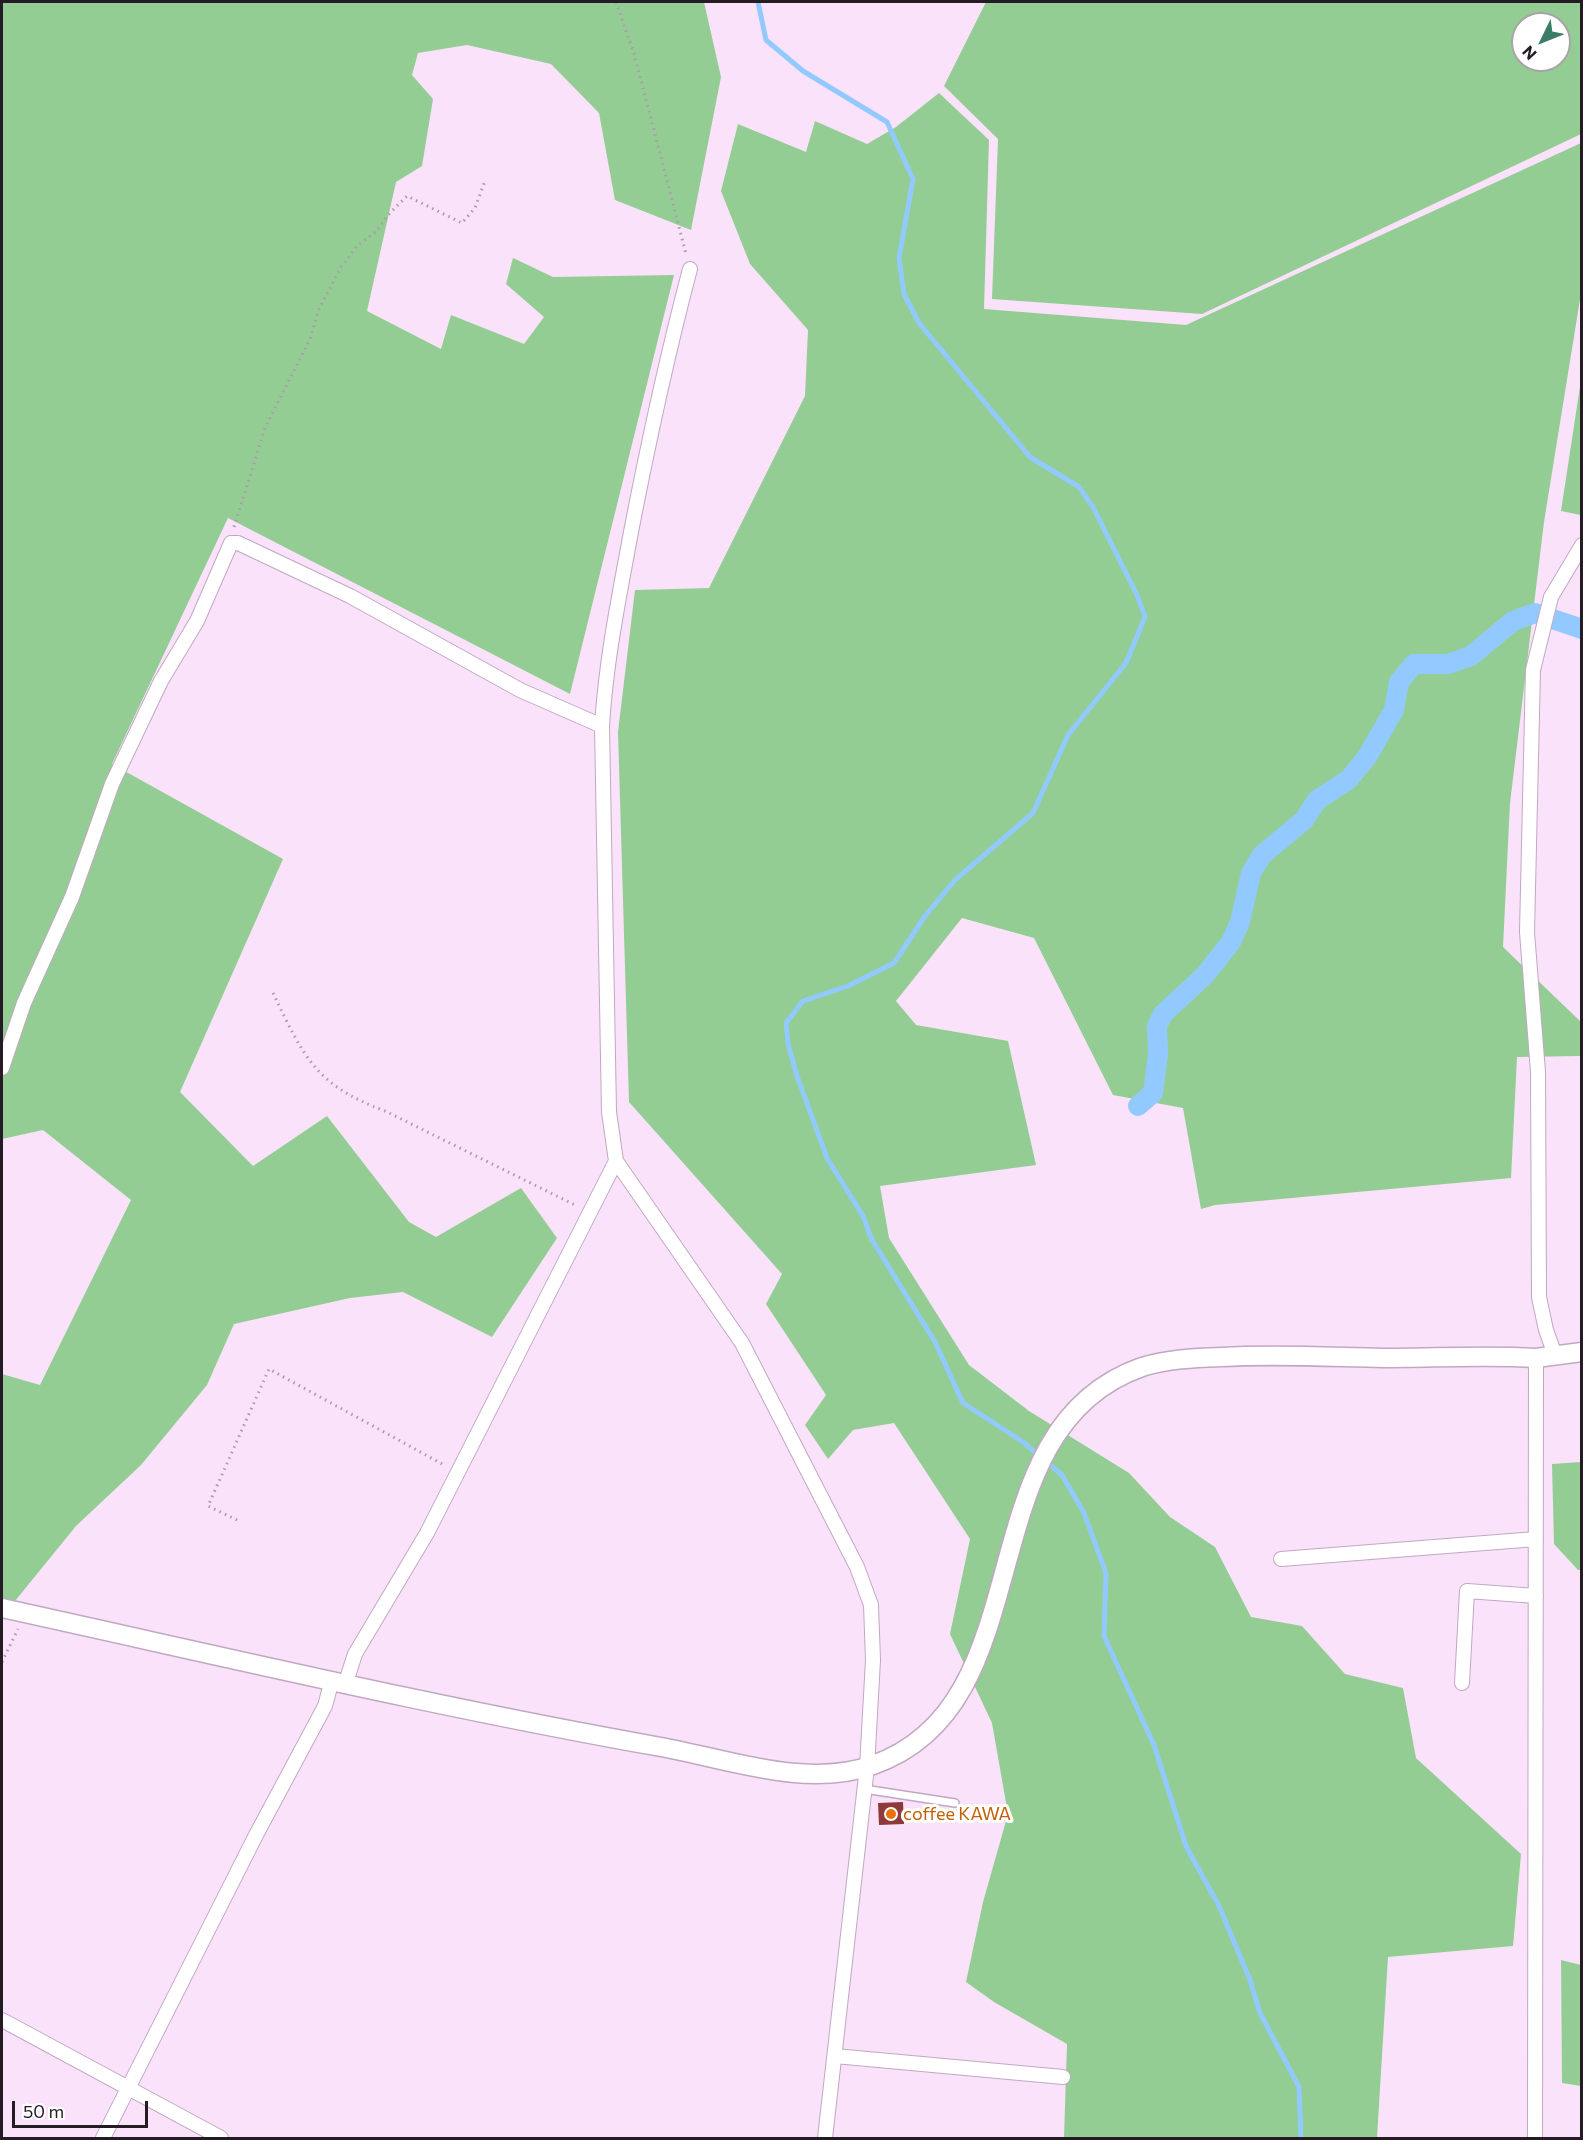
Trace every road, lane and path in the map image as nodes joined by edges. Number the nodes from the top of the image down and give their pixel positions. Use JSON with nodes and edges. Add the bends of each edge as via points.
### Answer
{"nodes":[{"id":1,"x":616,"y":2,"type":"edge"},
{"id":2,"x":484,"y":181,"type":"dead end"},
{"id":3,"x":690,"y":269,"type":"joint"},
{"id":4,"x":231,"y":543,"type":"junction"},
{"id":5,"x":1581,"y":544,"type":"edge"},
{"id":6,"x":602,"y":726,"type":"junction"},
{"id":7,"x":273,"y":993,"type":"dead end"},
{"id":8,"x":2,"y":1068,"type":"edge"},
{"id":9,"x":616,"y":1161,"type":"junction"},
{"id":10,"x":590,"y":1214,"type":"junction"},
{"id":11,"x":1581,"y":1352,"type":"edge"},
{"id":12,"x":1555,"y":1355,"type":"junction"},
{"id":13,"x":1536,"y":1358,"type":"junction"},
{"id":14,"x":458,"y":1472,"type":"junction"},
{"id":15,"x":237,"y":1520,"type":"dead end"},
{"id":16,"x":1536,"y":1539,"type":"junction"},
{"id":17,"x":1281,"y":1559,"type":"dead end"},
{"id":18,"x":1536,"y":1596,"type":"junction"},
{"id":19,"x":2,"y":1608,"type":"edge"},
{"id":20,"x":23,"y":1613,"type":"junction"},
{"id":21,"x":2,"y":1662,"type":"edge"},
{"id":22,"x":339,"y":1681,"type":"junction"},
{"id":23,"x":1462,"y":1683,"type":"dead end"},
{"id":24,"x":867,"y":1767,"type":"junction"},
{"id":25,"x":864,"y":1789,"type":"junction"},
{"id":26,"x":955,"y":1803,"type":"dead end"},
{"id":27,"x":2,"y":2020,"type":"edge"},
{"id":28,"x":835,"y":2056,"type":"junction"},
{"id":29,"x":1063,"y":2077,"type":"dead end"},
{"id":30,"x":129,"y":2090,"type":"junction"},
{"id":31,"x":1535,"y":2138,"type":"edge"},
{"id":32,"x":103,"y":2139,"type":"edge"},
{"id":33,"x":221,"y":2139,"type":"edge"},
{"id":34,"x":825,"y":2139,"type":"edge"},
{"id":35,"x":1520,"y":2139,"type":"edge"}],
"edges":[{"from":1,"to":3,"type":"path","via":[[634,53]]},
{"from":2,"to":4,"type":"path","via":[[475,208],[462,223],[407,196],[341,267],[266,428]]},
{"from":3,"to":6,"type":"street","via":[[637,500],[605,673]]},
{"from":4,"to":6,"type":"street","via":[[350,596],[511,685]]},
{"from":4,"to":8,"type":"street","via":[[197,621],[160,681],[112,784],[72,897],[24,1003]]},
{"from":5,"to":12,"type":"street","via":[[1551,597],[1533,670],[1527,932],[1538,1072],[1539,1297]]},
{"from":6,"to":9,"type":"street","via":[[609,1112]]},
{"from":7,"to":10,"type":"path","via":[[300,1048],[335,1088],[567,1199]]},
{"from":9,"to":10,"type":"street"},
{"from":9,"to":24,"type":"street","via":[[742,1343],[856,1567],[871,1605],[873,1660]]},
{"from":10,"to":14,"type":"street"},
{"from":11,"to":12,"type":"street"},
{"from":12,"to":13,"type":"street"},
{"from":13,"to":16,"type":"street"},
{"from":13,"to":24,"type":"street","via":[[1251,1355],[1167,1361],[1145,1366],[1108,1384],[1061,1424],[1034,1476],[990,1616],[959,1695],[921,1739],[889,1760]]},
{"from":14,"to":15,"type":"path","via":[[269,1369],[208,1506]]},
{"from":14,"to":22,"type":"street","via":[[427,1533]]},
{"from":16,"to":17,"type":"street"},
{"from":16,"to":18,"type":"street"},
{"from":18,"to":23,"type":"street","via":[[1467,1591]]},
{"from":18,"to":31,"type":"street"},
{"from":19,"to":20,"type":"street"},
{"from":20,"to":21,"type":"path"},
{"from":20,"to":22,"type":"street"},
{"from":22,"to":24,"type":"street","via":[[754,1766],[817,1774]]},
{"from":22,"to":30,"type":"street","via":[[143,2055]]},
{"from":24,"to":25,"type":"street"},
{"from":25,"to":26,"type":"lane"},
{"from":25,"to":28,"type":"street"},
{"from":27,"to":30,"type":"street"},
{"from":28,"to":29,"type":"street"},
{"from":28,"to":34,"type":"street"},
{"from":30,"to":32,"type":"street"},
{"from":30,"to":33,"type":"street"},
{"from":31,"to":35,"type":"street"}]}
